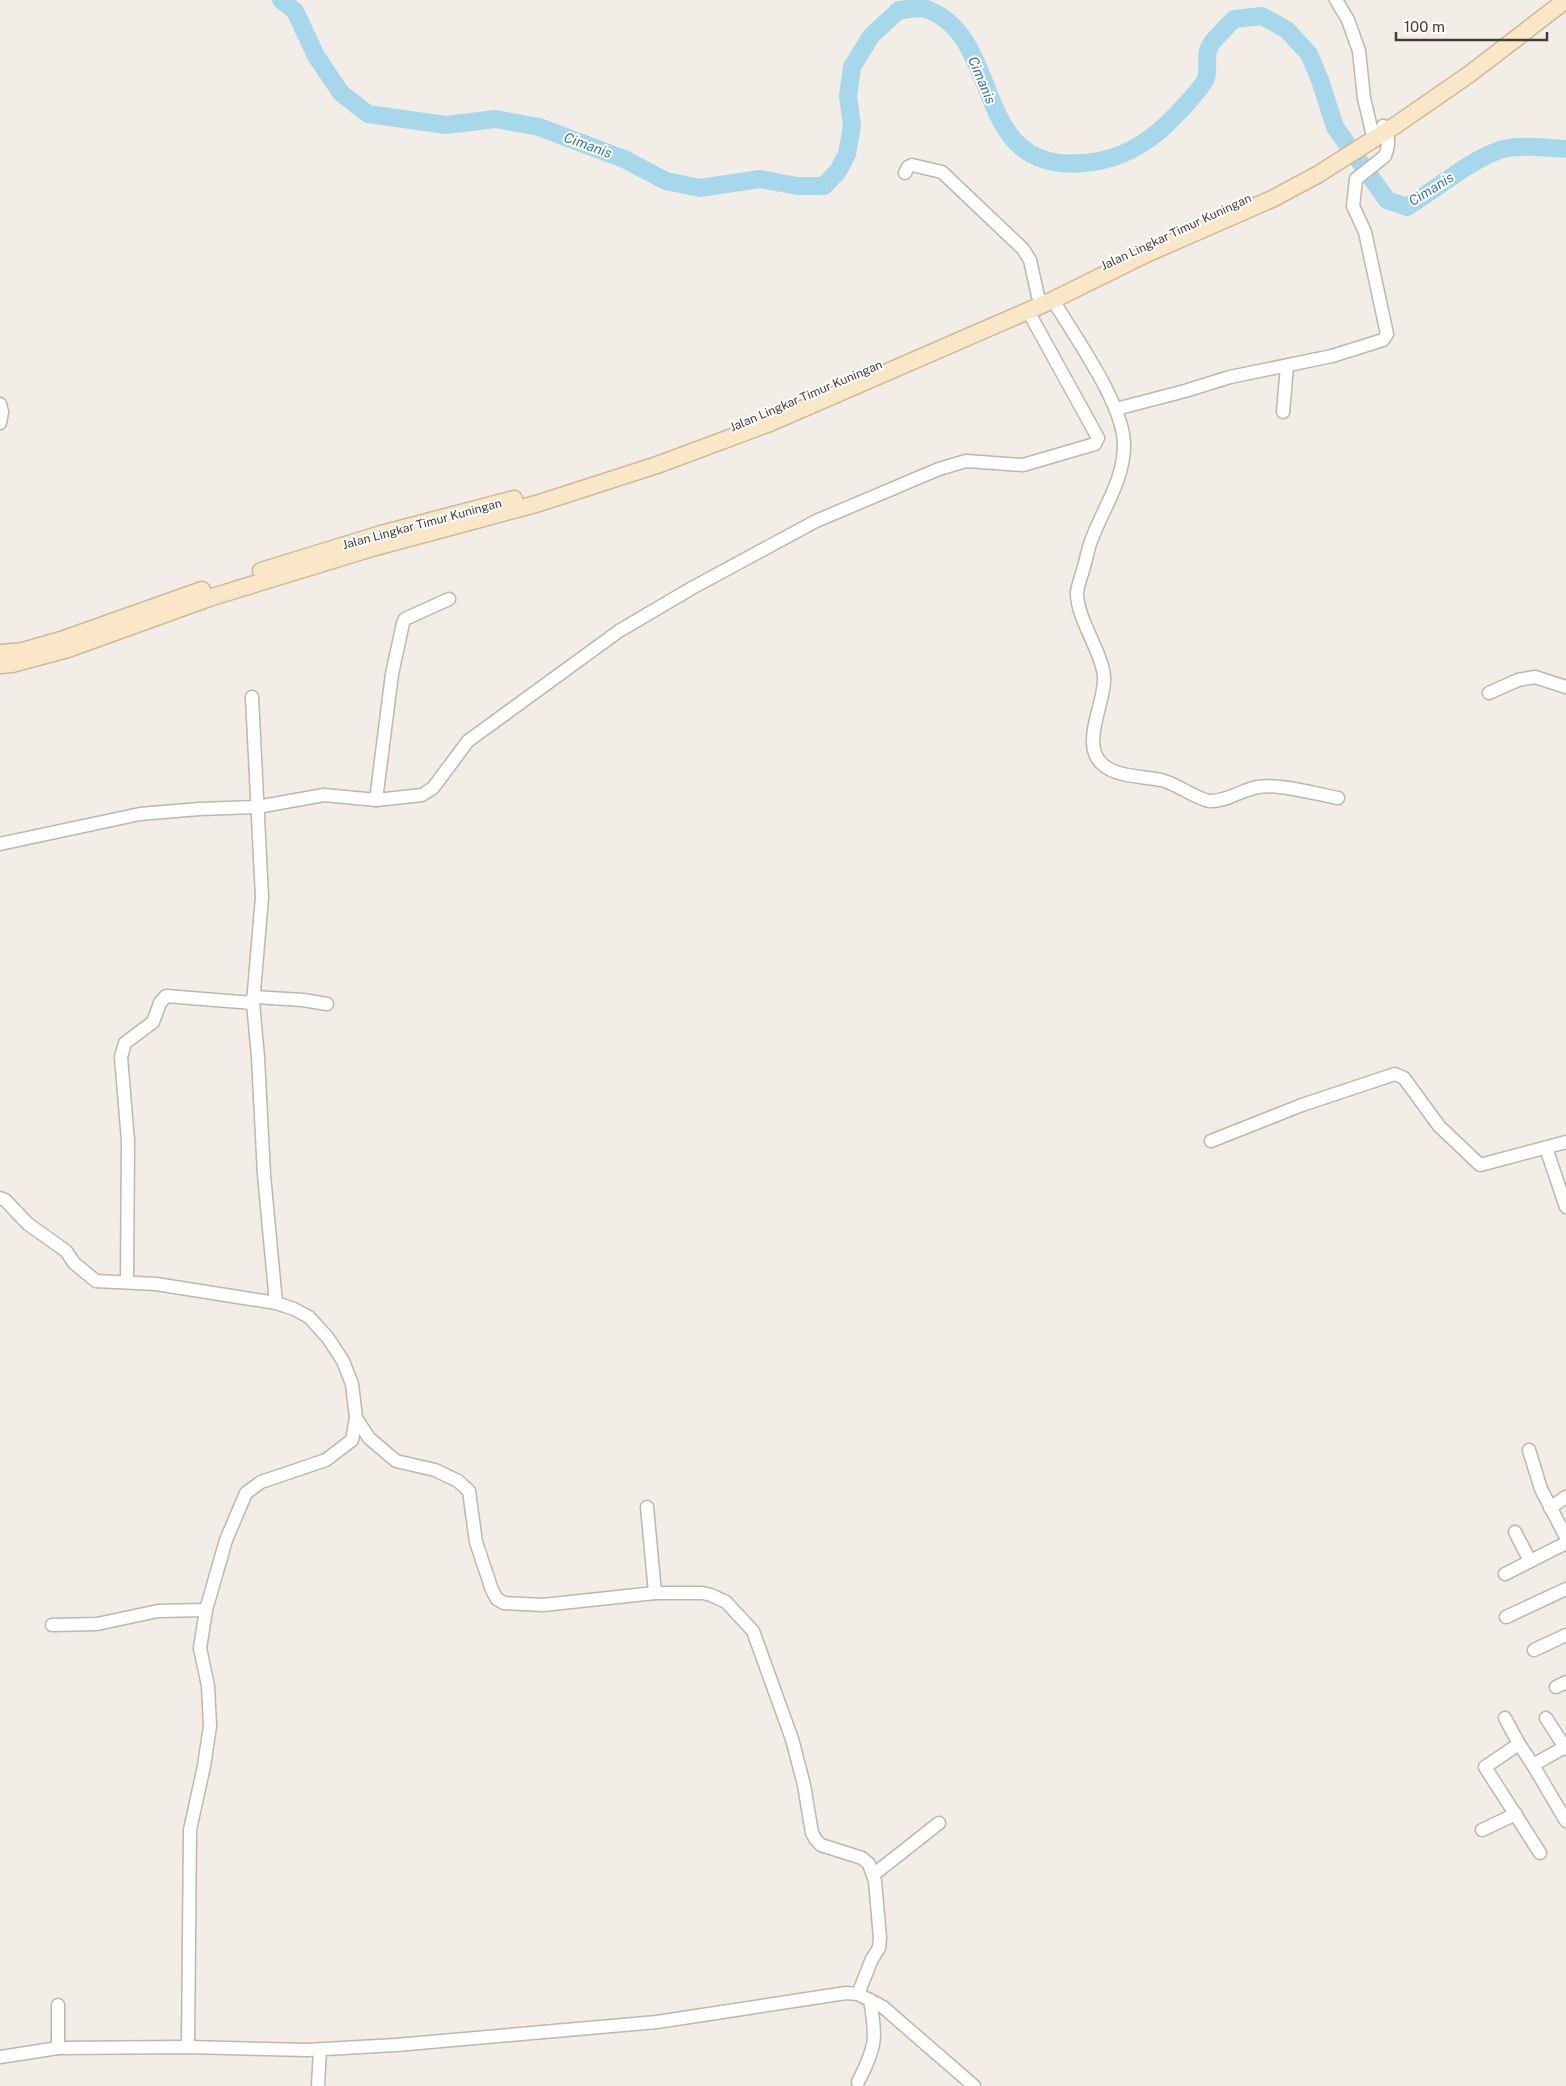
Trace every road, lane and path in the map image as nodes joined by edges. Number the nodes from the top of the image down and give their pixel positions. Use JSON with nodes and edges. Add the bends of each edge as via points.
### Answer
{"nodes":[{"id":1,"x":1336,"y":0,"type":"edge"},
{"id":2,"x":1551,"y":0,"type":"edge"},
{"id":3,"x":1566,"y":0,"type":"edge"},
{"id":4,"x":1375,"y":133,"type":"junction"},
{"id":5,"x":905,"y":173,"type":"dead end"},
{"id":6,"x":1045,"y":298,"type":"junction"},
{"id":7,"x":1028,"y":311,"type":"junction"},
{"id":8,"x":1287,"y":366,"type":"junction"},
{"id":9,"x":0,"y":404,"type":"edge"},
{"id":10,"x":1116,"y":409,"type":"junction"},
{"id":11,"x":1283,"y":412,"type":"dead end"},
{"id":12,"x":0,"y":423,"type":"edge"},
{"id":13,"x":449,"y":599,"type":"dead end"},
{"id":14,"x":0,"y":653,"type":"edge"},
{"id":15,"x":0,"y":666,"type":"edge"},
{"id":16,"x":1566,"y":687,"type":"edge"},
{"id":17,"x":1488,"y":693,"type":"dead end"},
{"id":18,"x":252,"y":697,"type":"dead end"},
{"id":19,"x":1338,"y":798,"type":"dead end"},
{"id":20,"x":376,"y":800,"type":"junction"},
{"id":21,"x":257,"y":807,"type":"junction"},
{"id":22,"x":0,"y":844,"type":"edge"},
{"id":23,"x":253,"y":1000,"type":"junction"},
{"id":24,"x":327,"y":1004,"type":"dead end"},
{"id":25,"x":1211,"y":1141,"type":"dead end"},
{"id":26,"x":1566,"y":1142,"type":"edge"},
{"id":27,"x":1546,"y":1148,"type":"junction"},
{"id":28,"x":0,"y":1198,"type":"edge"},
{"id":29,"x":1566,"y":1207,"type":"edge"},
{"id":30,"x":127,"y":1282,"type":"junction"},
{"id":31,"x":276,"y":1303,"type":"junction"},
{"id":32,"x":356,"y":1418,"type":"junction"},
{"id":33,"x":1529,"y":1450,"type":"dead end"},
{"id":34,"x":1566,"y":1497,"type":"edge"},
{"id":35,"x":647,"y":1507,"type":"dead end"},
{"id":36,"x":1550,"y":1508,"type":"junction"},
{"id":37,"x":1515,"y":1532,"type":"dead end"},
{"id":38,"x":1566,"y":1537,"type":"edge"},
{"id":39,"x":1566,"y":1543,"type":"edge"},
{"id":40,"x":1530,"y":1561,"type":"junction"},
{"id":41,"x":1505,"y":1574,"type":"dead end"},
{"id":42,"x":1566,"y":1589,"type":"edge"},
{"id":43,"x":655,"y":1592,"type":"junction"},
{"id":44,"x":206,"y":1610,"type":"junction"},
{"id":45,"x":1506,"y":1617,"type":"dead end"},
{"id":46,"x":52,"y":1625,"type":"dead end"},
{"id":47,"x":1566,"y":1635,"type":"edge"},
{"id":48,"x":1534,"y":1650,"type":"dead end"},
{"id":49,"x":1505,"y":1718,"type":"dead end"},
{"id":50,"x":1546,"y":1718,"type":"dead end"},
{"id":51,"x":1519,"y":1744,"type":"junction"},
{"id":52,"x":1565,"y":1748,"type":"edge"},
{"id":53,"x":1533,"y":1766,"type":"junction"},
{"id":54,"x":1516,"y":1814,"type":"junction"},
{"id":55,"x":1566,"y":1821,"type":"edge"},
{"id":56,"x":939,"y":1823,"type":"dead end"},
{"id":57,"x":1482,"y":1830,"type":"dead end"},
{"id":58,"x":1540,"y":1854,"type":"dead end"},
{"id":59,"x":873,"y":1875,"type":"junction"},
{"id":60,"x":858,"y":1994,"type":"junction"},
{"id":61,"x":870,"y":2000,"type":"junction"},
{"id":62,"x":58,"y":2005,"type":"dead end"},
{"id":63,"x":58,"y":2048,"type":"junction"},
{"id":64,"x":188,"y":2048,"type":"junction"},
{"id":65,"x":320,"y":2050,"type":"junction"},
{"id":66,"x":0,"y":2057,"type":"edge"},
{"id":67,"x":858,"y":2082,"type":"dead end"},
{"id":68,"x":967,"y":2085,"type":"edge"},
{"id":69,"x":318,"y":2086,"type":"edge"}],
"edges":[{"from":1,"to":4,"type":"street","via":[[1348,20],[1359,51],[1364,98]]},
{"from":2,"to":4,"type":"main road","name":"Jalan Lingkar Timur Kuningan"},
{"from":3,"to":4,"type":"main road","via":[[1471,73]]},
{"from":4,"to":6,"type":"main road","name":"Jalan Lingkar Timur Kuningan","via":[[1334,159]]},
{"from":4,"to":8,"type":"street","via":[[1388,149],[1377,164],[1356,179],[1353,206],[1365,232],[1386,334],[1383,340]]},
{"from":5,"to":6,"type":"street","via":[[912,165],[942,172],[1027,254]]},
{"from":6,"to":7,"type":"main road","name":"Jalan Lingkar Timur Kuningan"},
{"from":6,"to":10,"type":"street"},
{"from":6,"to":14,"type":"main road","name":"Jalan Lingkar Timur Kuningan","via":[[707,437],[550,489],[324,550],[163,602],[61,640],[23,651]]},
{"from":7,"to":15,"type":"main road","name":"Jalan Lingkar Timur Kuningan","via":[[770,423],[657,465],[536,504],[246,586],[68,649]]},
{"from":7,"to":20,"type":"street","via":[[1098,438],[1095,444],[1023,465],[966,461],[939,468],[816,521],[619,631],[468,741],[427,793]]},
{"from":8,"to":10,"type":"street","via":[[1230,377]]},
{"from":8,"to":11,"type":"street"},
{"from":9,"to":12,"type":"street"},
{"from":10,"to":19,"type":"street","via":[[1124,444],[1121,470],[1090,543],[1078,592],[1080,610],[1103,671],[1093,746],[1101,764],[1116,772],[1161,780],[1209,801],[1269,786]]},
{"from":13,"to":20,"type":"street","via":[[404,619],[402,623]]},
{"from":16,"to":17,"type":"street","via":[[1535,677],[1518,680]]},
{"from":18,"to":21,"type":"street"},
{"from":20,"to":21,"type":"street","via":[[324,795]]},
{"from":21,"to":22,"type":"street","via":[[140,814]]},
{"from":21,"to":23,"type":"street","via":[[262,897]]},
{"from":23,"to":24,"type":"street","via":[[303,1000]]},
{"from":23,"to":30,"type":"street","via":[[166,996],[153,1022],[125,1043],[121,1057],[128,1141]]},
{"from":23,"to":31,"type":"street"},
{"from":25,"to":27,"type":"street","via":[[1302,1105],[1395,1074],[1404,1078],[1439,1126],[1480,1165]]},
{"from":26,"to":27,"type":"street"},
{"from":27,"to":29,"type":"street"},
{"from":28,"to":30,"type":"street","via":[[28,1224],[66,1251],[74,1263],[96,1281]]},
{"from":30,"to":31,"type":"street"},
{"from":31,"to":32,"type":"street","via":[[309,1317],[328,1338],[343,1361],[352,1384]]},
{"from":32,"to":43,"type":"street","via":[[369,1438],[396,1461],[435,1470],[458,1481],[469,1491],[476,1542],[497,1599],[504,1603],[543,1605]]},
{"from":32,"to":44,"type":"street","via":[[352,1440],[326,1460],[261,1482],[246,1493],[226,1540]]},
{"from":33,"to":36,"type":"street"},
{"from":34,"to":36,"type":"street"},
{"from":35,"to":43,"type":"street"},
{"from":36,"to":38,"type":"street"},
{"from":37,"to":40,"type":"street"},
{"from":39,"to":40,"type":"street"},
{"from":40,"to":41,"type":"street"},
{"from":42,"to":45,"type":"street"},
{"from":43,"to":59,"type":"street","via":[[711,1595],[726,1602],[753,1631],[792,1739],[812,1833],[821,1845],[862,1858],[869,1864]]},
{"from":44,"to":46,"type":"street","via":[[158,1611],[97,1624]]},
{"from":44,"to":64,"type":"street","via":[[200,1648],[208,1686],[210,1726],[190,1830]]},
{"from":47,"to":48,"type":"street"},
{"from":49,"to":51,"type":"street"},
{"from":50,"to":52,"type":"street"},
{"from":51,"to":53,"type":"street"},
{"from":51,"to":54,"type":"street","via":[[1485,1767]]},
{"from":52,"to":53,"type":"street"},
{"from":53,"to":55,"type":"street"},
{"from":54,"to":57,"type":"street"},
{"from":54,"to":58,"type":"street"},
{"from":56,"to":59,"type":"street"},
{"from":59,"to":60,"type":"street","via":[[880,1938]]},
{"from":60,"to":61,"type":"street"},
{"from":60,"to":65,"type":"street","via":[[846,1993],[657,2022]]},
{"from":61,"to":67,"type":"street","via":[[875,2043]]},
{"from":61,"to":68,"type":"street","via":[[884,2007]]},
{"from":62,"to":63,"type":"street"},
{"from":63,"to":64,"type":"street"},
{"from":63,"to":66,"type":"street"},
{"from":64,"to":65,"type":"street"},
{"from":65,"to":69,"type":"street"}]}
